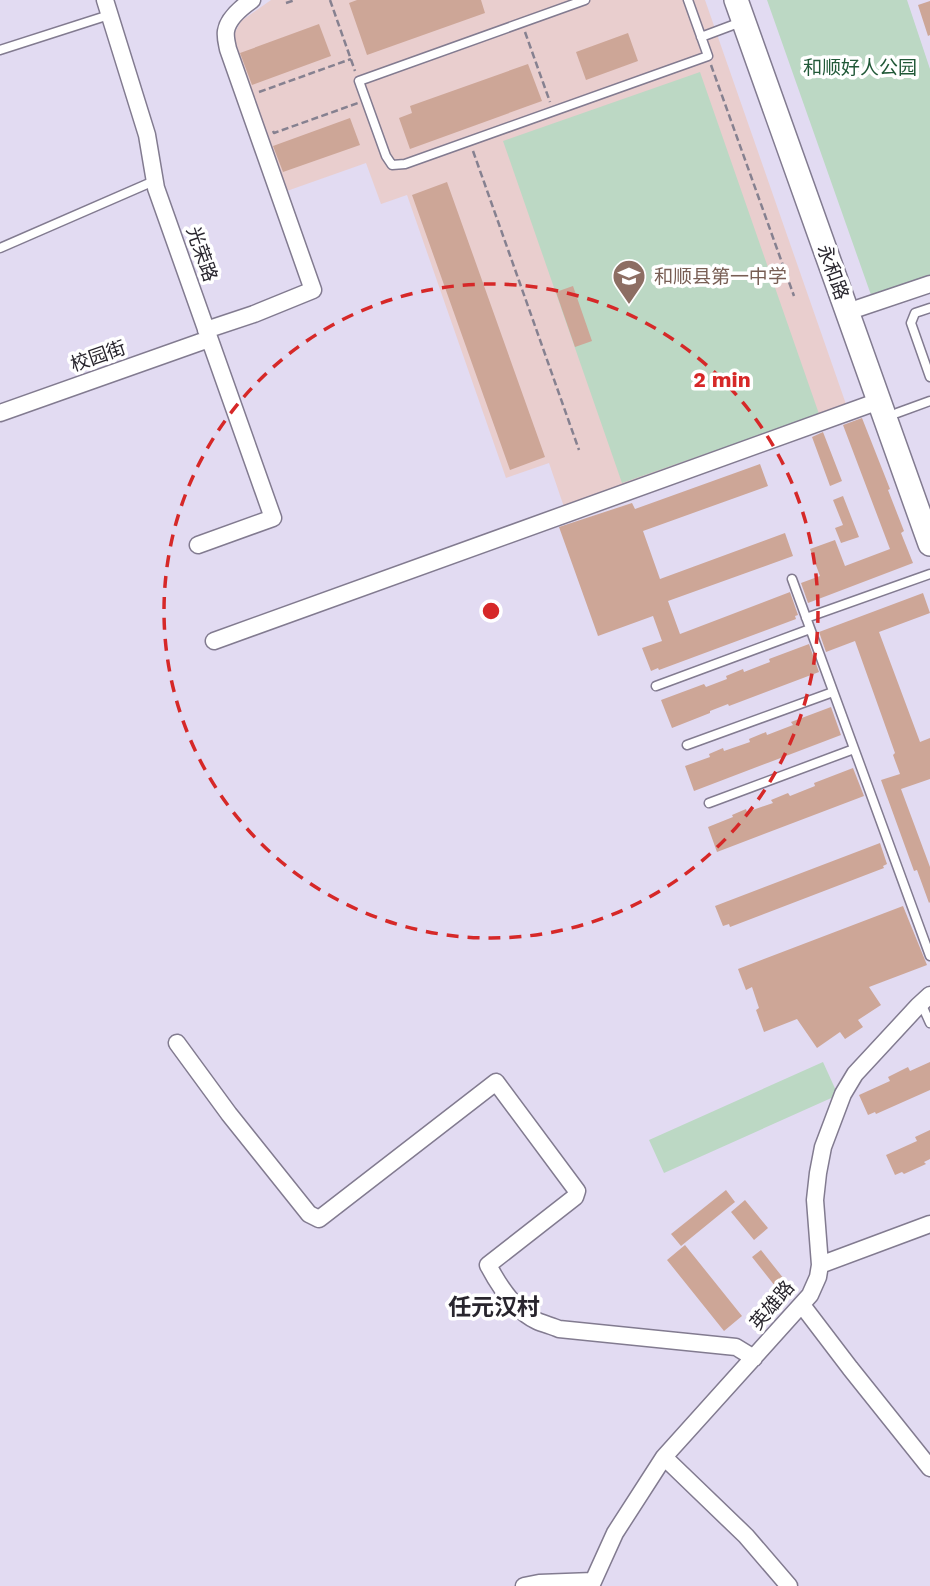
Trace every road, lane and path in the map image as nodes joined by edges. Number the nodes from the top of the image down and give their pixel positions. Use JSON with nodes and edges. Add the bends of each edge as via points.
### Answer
{"nodes":[{"id":1,"x":252,"y":0,"type":"edge"},
{"id":2,"x":295,"y":0,"type":"edge"},
{"id":3,"x":330,"y":0,"type":"edge"},
{"id":4,"x":584,"y":0,"type":"edge"},
{"id":5,"x":688,"y":0,"type":"edge"},
{"id":6,"x":286,"y":3,"type":"dead end"},
{"id":7,"x":107,"y":7,"type":"edge"},
{"id":8,"x":743,"y":7,"type":"edge"},
{"id":9,"x":522,"y":23,"type":"junction"},
{"id":10,"x":701,"y":37,"type":"junction"},
{"id":11,"x":0,"y":50,"type":"edge"},
{"id":12,"x":708,"y":55,"type":"junction"},
{"id":13,"x":351,"y":59,"type":"junction"},
{"id":14,"x":359,"y":81,"type":"junction"},
{"id":15,"x":259,"y":92,"type":"dead end"},
{"id":16,"x":366,"y":100,"type":"junction"},
{"id":17,"x":553,"y":111,"type":"junction"},
{"id":18,"x":270,"y":123,"type":"dead end"},
{"id":19,"x":469,"y":141,"type":"junction"},
{"id":20,"x":155,"y":180,"type":"junction"},
{"id":21,"x":0,"y":248,"type":"edge"},
{"id":22,"x":930,"y":284,"type":"edge"},
{"id":23,"x":794,"y":296,"type":"dead end"},
{"id":24,"x":859,"y":308,"type":"junction"},
{"id":25,"x":930,"y":308,"type":"edge"},
{"id":26,"x":208,"y":335,"type":"junction"},
{"id":27,"x":930,"y":377,"type":"edge"},
{"id":28,"x":930,"y":401,"type":"edge"},
{"id":29,"x":888,"y":407,"type":"junction"},
{"id":30,"x":0,"y":413,"type":"edge"},
{"id":31,"x":579,"y":450,"type":"dead end"},
{"id":32,"x":930,"y":507,"type":"edge"},
{"id":33,"x":930,"y":544,"type":"edge"},
{"id":34,"x":198,"y":545,"type":"dead end"},
{"id":35,"x":930,"y":574,"type":"edge"},
{"id":36,"x":792,"y":579,"type":"dead end"},
{"id":37,"x":806,"y":618,"type":"junction"},
{"id":38,"x":810,"y":629,"type":"junction"},
{"id":39,"x":214,"y":641,"type":"dead end"},
{"id":40,"x":656,"y":686,"type":"dead end"},
{"id":41,"x":833,"y":692,"type":"junction"},
{"id":42,"x":687,"y":745,"type":"dead end"},
{"id":43,"x":854,"y":750,"type":"junction"},
{"id":44,"x":709,"y":803,"type":"dead end"},
{"id":45,"x":930,"y":956,"type":"edge"},
{"id":46,"x":925,"y":999,"type":"edge"},
{"id":47,"x":930,"y":1023,"type":"edge"},
{"id":48,"x":177,"y":1043,"type":"dead end"},
{"id":49,"x":930,"y":1224,"type":"edge"},
{"id":50,"x":820,"y":1265,"type":"junction"},
{"id":51,"x":802,"y":1305,"type":"junction"},
{"id":52,"x":754,"y":1359,"type":"junction"},
{"id":53,"x":664,"y":1457,"type":"junction"},
{"id":54,"x":930,"y":1468,"type":"edge"},
{"id":55,"x":592,"y":1583,"type":"edge"},
{"id":56,"x":524,"y":1586,"type":"edge"},
{"id":57,"x":789,"y":1586,"type":"edge"}],
"edges":[{"from":1,"to":26,"type":"street","name":"校园街","via":[[231,19],[226,32],[228,49],[313,290]]},
{"from":2,"to":6,"type":"path"},
{"from":3,"to":13,"type":"path"},
{"from":4,"to":9,"type":"lane"},
{"from":5,"to":10,"type":"lane"},
{"from":7,"to":11,"type":"lane"},
{"from":7,"to":20,"type":"street","name":"光荣路","via":[[147,135]]},
{"from":8,"to":10,"type":"lane"},
{"from":8,"to":24,"type":"main road","name":"永和路"},
{"from":8,"to":29,"type":"main road","name":"永和路"},
{"from":9,"to":14,"type":"lane"},
{"from":9,"to":17,"type":"path"},
{"from":10,"to":12,"type":"lane"},
{"from":12,"to":17,"type":"lane"},
{"from":12,"to":23,"type":"path"},
{"from":13,"to":14,"type":"path"},
{"from":13,"to":15,"type":"path"},
{"from":14,"to":16,"type":"lane"},
{"from":16,"to":18,"type":"path","via":[[274,133]]},
{"from":16,"to":19,"type":"lane","via":[[392,165]]},
{"from":17,"to":19,"type":"lane"},
{"from":19,"to":31,"type":"path"},
{"from":20,"to":21,"type":"lane"},
{"from":20,"to":26,"type":"street","name":"光荣路"},
{"from":22,"to":24,"type":"street"},
{"from":24,"to":29,"type":"main road","name":"永和路"},
{"from":25,"to":27,"type":"lane","via":[[915,313],[911,323]]},
{"from":26,"to":30,"type":"street","name":"校园街"},
{"from":26,"to":34,"type":"street","name":"光荣路","via":[[273,518]]},
{"from":28,"to":29,"type":"lane"},
{"from":29,"to":32,"type":"main road","name":"永和路"},
{"from":29,"to":33,"type":"main road","name":"永和路"},
{"from":29,"to":39,"type":"street"},
{"from":35,"to":37,"type":"lane"},
{"from":36,"to":37,"type":"lane"},
{"from":37,"to":38,"type":"lane"},
{"from":38,"to":40,"type":"lane"},
{"from":38,"to":41,"type":"lane"},
{"from":41,"to":42,"type":"lane"},
{"from":41,"to":43,"type":"lane"},
{"from":43,"to":44,"type":"lane"},
{"from":43,"to":45,"type":"lane"},
{"from":46,"to":47,"type":"lane"},
{"from":46,"to":50,"type":"street","name":"英雄路","via":[[855,1074],[843,1094],[818,1173],[815,1200]]},
{"from":48,"to":52,"type":"street","via":[[309,1214],[319,1219],[496,1082],[577,1191],[488,1265],[521,1310],[559,1329],[736,1347]]},
{"from":49,"to":50,"type":"street"},
{"from":50,"to":51,"type":"street","name":"英雄路","via":[[810,1296]]},
{"from":51,"to":52,"type":"street","name":"英雄路"},
{"from":51,"to":54,"type":"street"},
{"from":52,"to":53,"type":"street","name":"英雄路"},
{"from":53,"to":55,"type":"street","name":"英雄路","via":[[615,1533]]},
{"from":53,"to":57,"type":"street","via":[[746,1536]]},
{"from":55,"to":56,"type":"street"}]}
